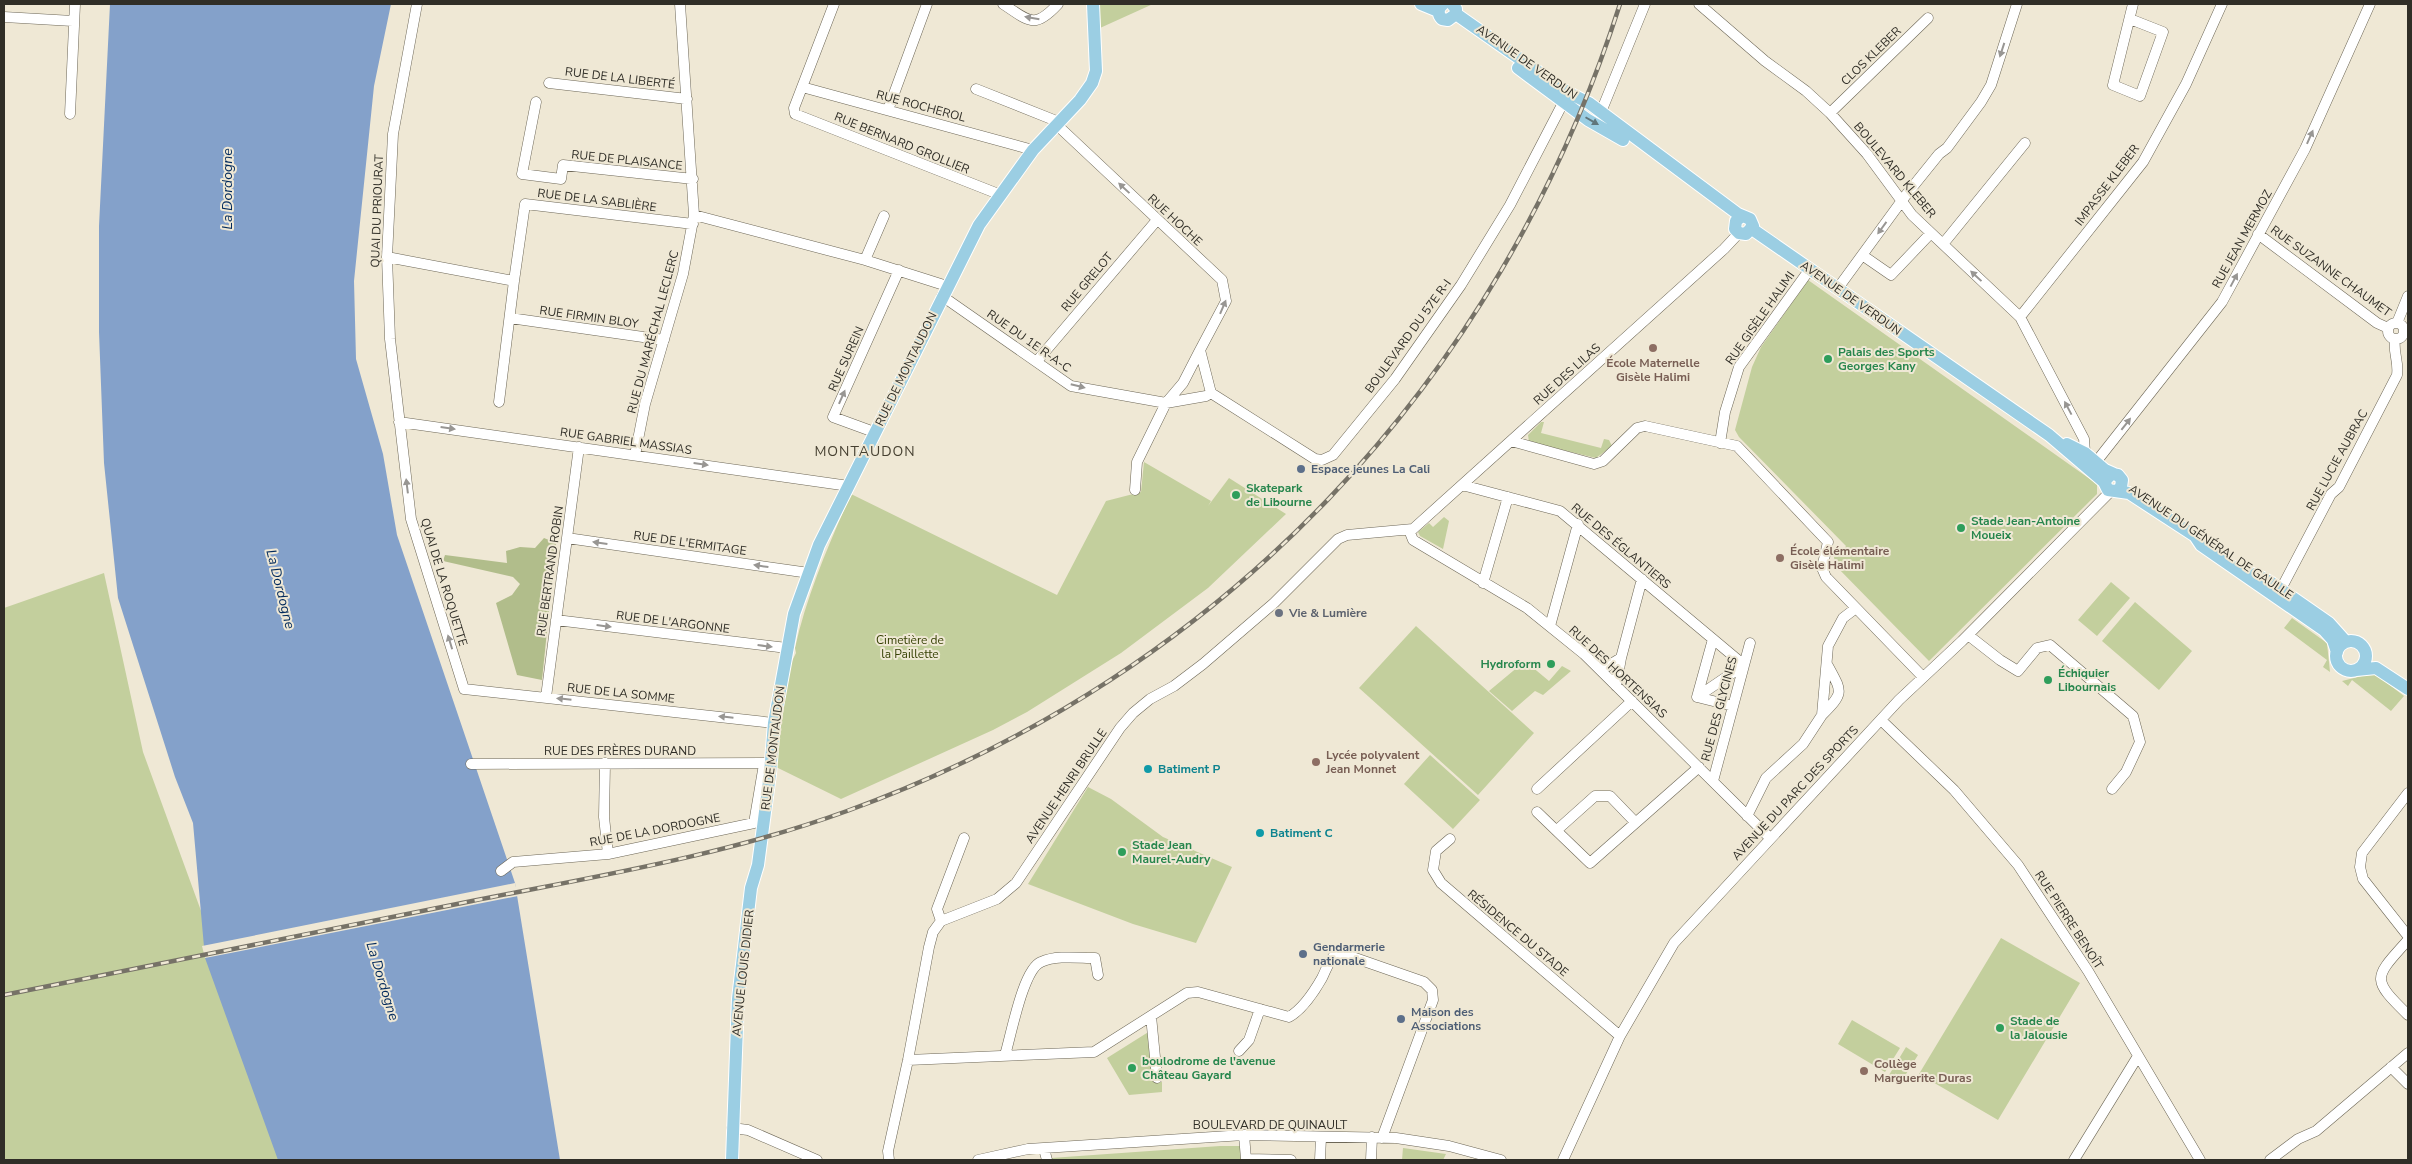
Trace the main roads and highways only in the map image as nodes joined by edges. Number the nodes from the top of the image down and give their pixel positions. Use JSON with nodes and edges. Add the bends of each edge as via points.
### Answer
{"nodes":[{"id":1,"x":1093,"y":4,"type":"edge"},
{"id":2,"x":1422,"y":4,"type":"edge"},
{"id":3,"x":1448,"y":8,"type":"edge"},
{"id":4,"x":1738,"y":224,"type":"junction"},
{"id":5,"x":2049,"y":436,"type":"junction"},
{"id":6,"x":2114,"y":483,"type":"junction"},
{"id":7,"x":2346,"y":642,"type":"junction"},
{"id":8,"x":2337,"y":652,"type":"junction"},
{"id":9,"x":2366,"y":655,"type":"junction"},
{"id":10,"x":2356,"y":670,"type":"junction"},
{"id":11,"x":2408,"y":678,"type":"edge"},
{"id":12,"x":2408,"y":689,"type":"edge"},
{"id":13,"x":760,"y":846,"type":"joint"},
{"id":14,"x":732,"y":1160,"type":"edge"}],
"edges":[{"from":1,"to":13,"type":"main road","name":"RUE DE MONTAUDON","via":[[1095,77],[1080,100],[1033,150],[979,225],[819,545],[794,614],[787,648],[758,824]]},
{"from":2,"to":3,"type":"main road","name":"AVENUE DE VERDUN"},
{"from":3,"to":4,"type":"main road","name":"AVENUE DE VERDUN","via":[[1567,92],[1601,112]]},
{"from":3,"to":4,"type":"main road","name":"AVENUE DE VERDUN","one_way":true,"via":[[1588,120],[1656,161]]},
{"from":4,"to":5,"type":"main road","name":"AVENUE DE VERDUN","via":[[1746,234],[1752,228]]},
{"from":5,"to":6,"type":"main road","name":"AVENUE DE VERDUN"},
{"from":5,"to":6,"type":"main road","name":"AVENUE DE VERDUN","via":[[2085,453],[2105,470]]},
{"from":6,"to":7,"type":"main road","name":"AVENUE DU GÉNÉRAL DE GAULLE","via":[[2196,529],[2204,539],[2329,623]]},
{"from":6,"to":8,"type":"main road","name":"AVENUE DU GÉNÉRAL DE GAULLE","via":[[2195,536],[2201,545],[2324,630],[2333,640]]},
{"from":7,"to":8,"type":"main road"},
{"from":7,"to":9,"type":"main road","via":[[2359,644]]},
{"from":8,"to":10,"type":"main road","via":[[2337,661],[2342,668]]},
{"from":9,"to":10,"type":"main road","via":[[2364,664]]},
{"from":9,"to":11,"type":"main road"},
{"from":10,"to":12,"type":"main road","via":[[2376,668]]},
{"from":13,"to":14,"type":"main road","name":"AVENUE LOUIS DIDIER","via":[[751,888],[738,999]]}]}
